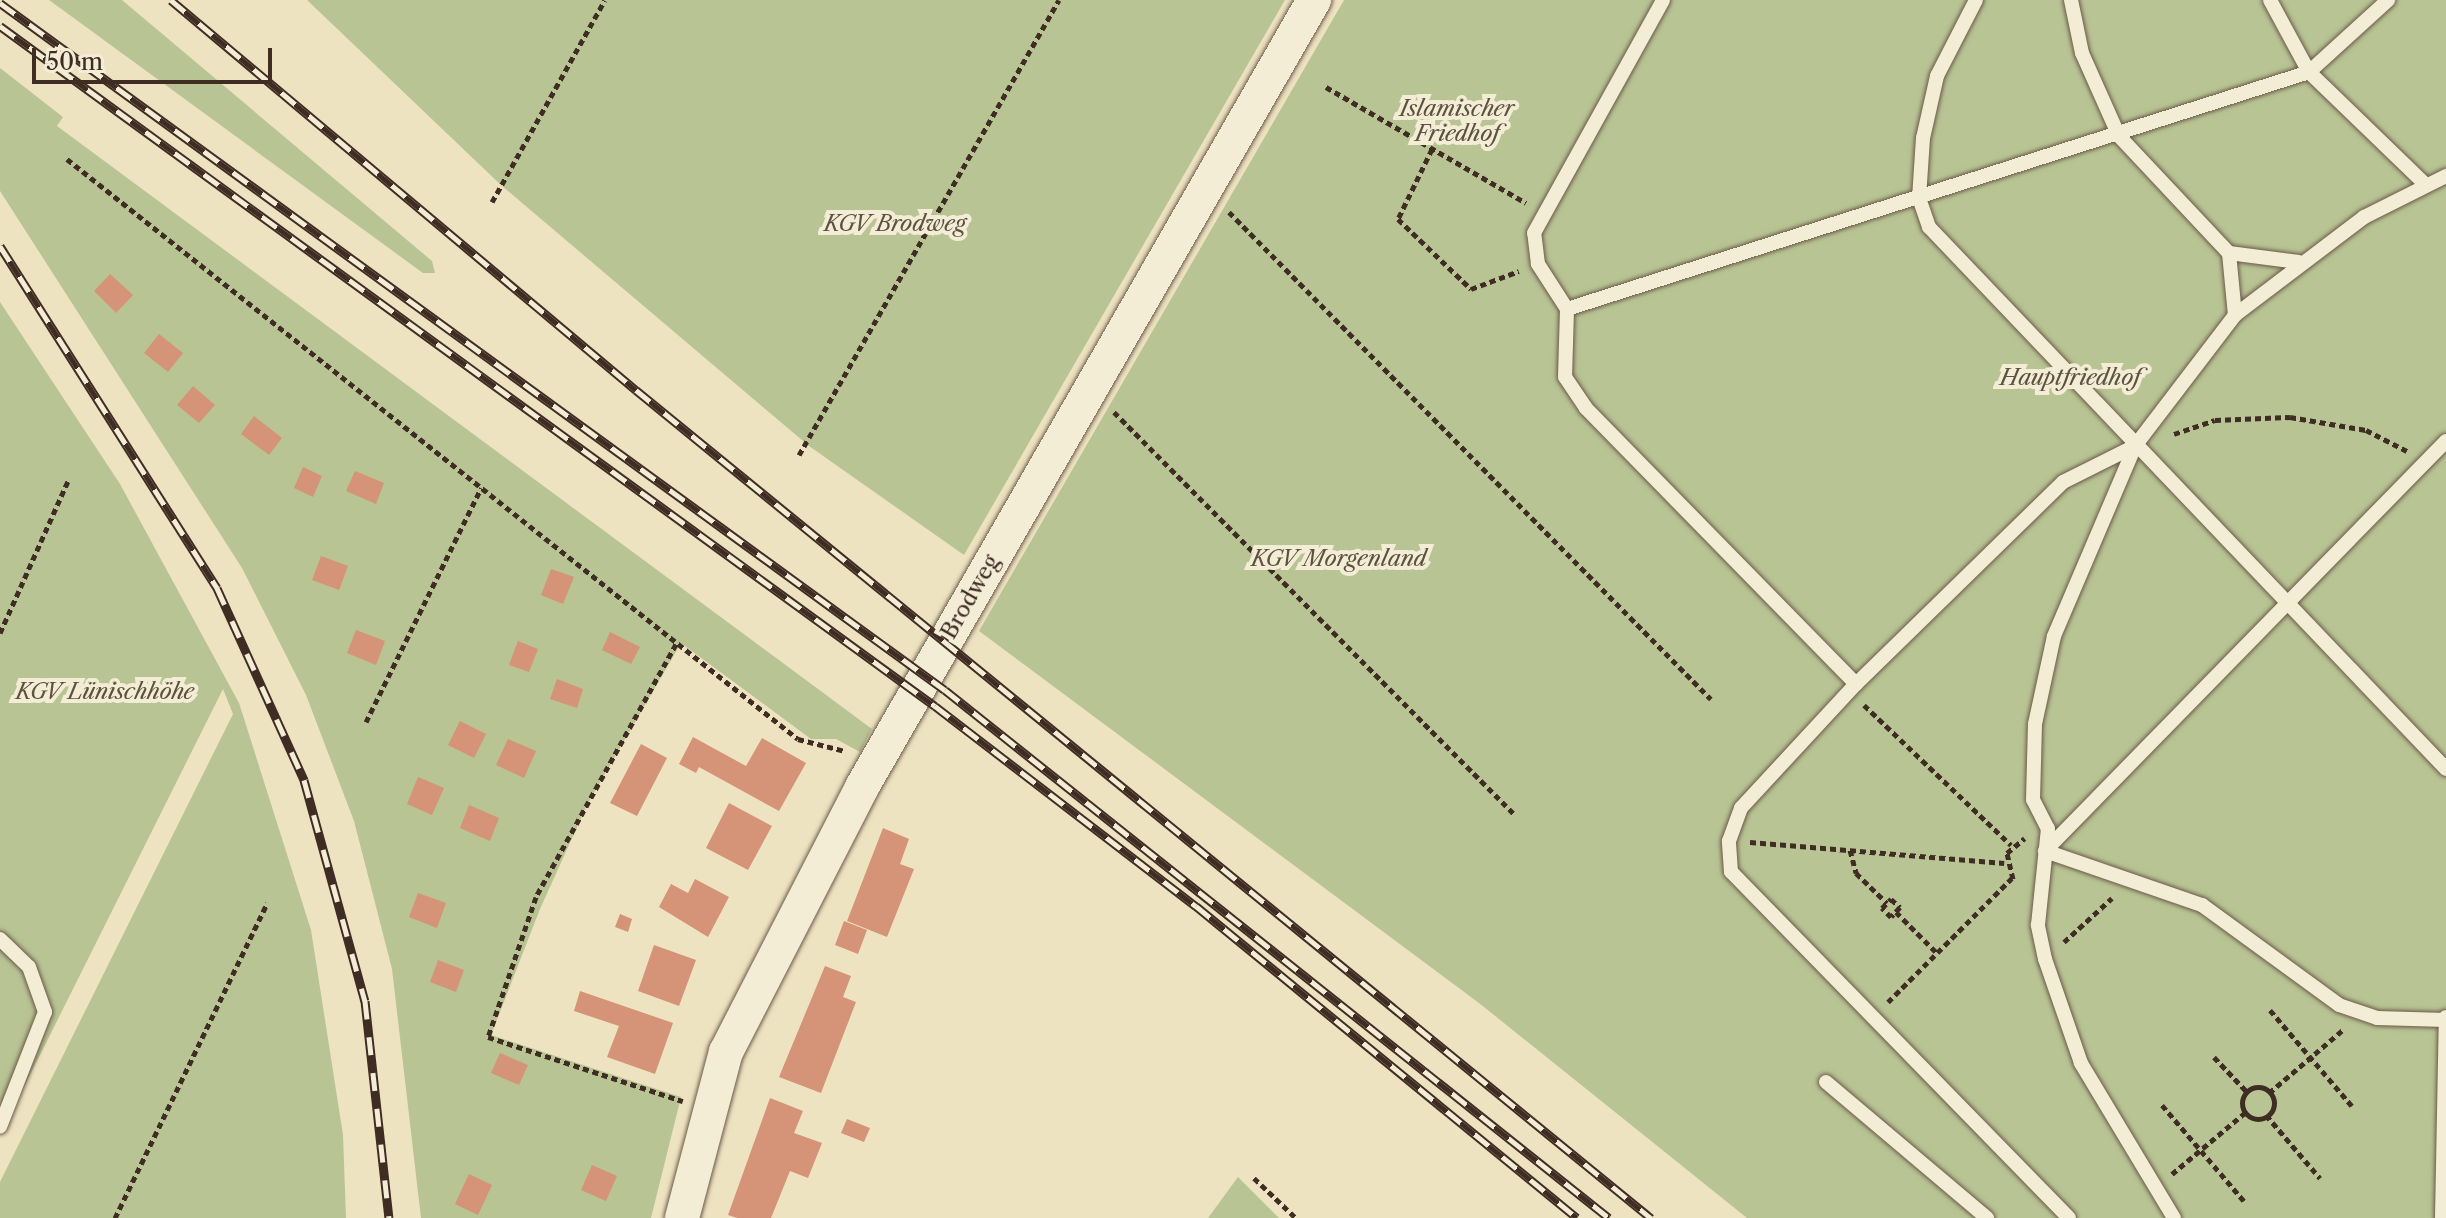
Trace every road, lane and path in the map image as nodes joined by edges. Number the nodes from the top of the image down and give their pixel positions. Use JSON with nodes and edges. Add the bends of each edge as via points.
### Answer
{"nodes":[{"id":1,"x":605,"y":0,"type":"edge"},
{"id":2,"x":1059,"y":0,"type":"edge"},
{"id":3,"x":1663,"y":0,"type":"edge"},
{"id":4,"x":1976,"y":0,"type":"edge"},
{"id":5,"x":2071,"y":0,"type":"edge"},
{"id":6,"x":2270,"y":0,"type":"edge"},
{"id":7,"x":2388,"y":0,"type":"edge"},
{"id":8,"x":1305,"y":3,"type":"edge"},
{"id":9,"x":2309,"y":72,"type":"junction"},
{"id":10,"x":1326,"y":87,"type":"dead end"},
{"id":11,"x":2119,"y":136,"type":"junction"},
{"id":12,"x":1432,"y":149,"type":"junction"},
{"id":13,"x":67,"y":159,"type":"dead end"},
{"id":14,"x":2446,"y":176,"type":"edge"},
{"id":15,"x":2425,"y":184,"type":"junction"},
{"id":16,"x":1206,"y":189,"type":"junction"},
{"id":17,"x":1919,"y":198,"type":"junction"},
{"id":18,"x":492,"y":202,"type":"dead end"},
{"id":19,"x":1544,"y":214,"type":"junction"},
{"id":20,"x":2229,"y":253,"type":"junction"},
{"id":21,"x":2298,"y":262,"type":"junction"},
{"id":22,"x":1538,"y":264,"type":"junction"},
{"id":23,"x":1567,"y":309,"type":"junction"},
{"id":24,"x":2235,"y":315,"type":"junction"},
{"id":25,"x":1090,"y":389,"type":"junction"},
{"id":26,"x":2446,"y":441,"type":"edge"},
{"id":27,"x":2135,"y":446,"type":"junction"},
{"id":28,"x":799,"y":455,"type":"dead end"},
{"id":29,"x":2429,"y":462,"type":"junction"},
{"id":30,"x":69,"y":479,"type":"dead end"},
{"id":31,"x":481,"y":488,"type":"junction"},
{"id":32,"x":2289,"y":605,"type":"junction"},
{"id":33,"x":0,"y":633,"type":"edge"},
{"id":34,"x":676,"y":644,"type":"junction"},
{"id":35,"x":1853,"y":688,"type":"junction"},
{"id":36,"x":1711,"y":699,"type":"dead end"},
{"id":37,"x":366,"y":722,"type":"dead end"},
{"id":38,"x":874,"y":767,"type":"junction"},
{"id":39,"x":2446,"y":769,"type":"edge"},
{"id":40,"x":1515,"y":815,"type":"dead end"},
{"id":41,"x":1729,"y":841,"type":"junction"},
{"id":42,"x":2011,"y":845,"type":"dead end"},
{"id":43,"x":1850,"y":850,"type":"junction"},
{"id":44,"x":2045,"y":851,"type":"junction"},
{"id":45,"x":2004,"y":863,"type":"dead end"},
{"id":46,"x":2012,"y":878,"type":"dead end"},
{"id":47,"x":2133,"y":879,"type":"junction"},
{"id":48,"x":267,"y":903,"type":"dead end"},
{"id":49,"x":0,"y":939,"type":"edge"},
{"id":50,"x":1937,"y":953,"type":"junction"},
{"id":51,"x":2045,"y":959,"type":"junction"},
{"id":52,"x":2270,"y":1010,"type":"dead end"},
{"id":53,"x":2361,"y":1014,"type":"junction"},
{"id":54,"x":1871,"y":1019,"type":"junction"},
{"id":55,"x":2446,"y":1019,"type":"edge"},
{"id":56,"x":2214,"y":1057,"type":"dead end"},
{"id":57,"x":2310,"y":1057,"type":"junction"},
{"id":58,"x":1826,"y":1082,"type":"dead end"},
{"id":59,"x":2248,"y":1093,"type":"junction"},
{"id":60,"x":2269,"y":1093,"type":"junction"},
{"id":61,"x":2162,"y":1105,"type":"dead end"},
{"id":62,"x":2352,"y":1106,"type":"dead end"},
{"id":63,"x":707,"y":1108,"type":"junction"},
{"id":64,"x":2246,"y":1112,"type":"junction"},
{"id":65,"x":2266,"y":1115,"type":"junction"},
{"id":66,"x":0,"y":1127,"type":"edge"},
{"id":67,"x":2200,"y":1151,"type":"junction"},
{"id":68,"x":1254,"y":1178,"type":"dead end"},
{"id":69,"x":2320,"y":1178,"type":"dead end"},
{"id":70,"x":2153,"y":1190,"type":"junction"},
{"id":71,"x":2244,"y":1201,"type":"dead end"},
{"id":72,"x":115,"y":1218,"type":"edge"},
{"id":73,"x":682,"y":1218,"type":"edge"},
{"id":74,"x":1296,"y":1218,"type":"edge"},
{"id":75,"x":1987,"y":1218,"type":"edge"},
{"id":76,"x":2069,"y":1218,"type":"edge"},
{"id":77,"x":2174,"y":1218,"type":"edge"},
{"id":78,"x":2442,"y":1218,"type":"edge"}],
"edges":[{"from":1,"to":18,"type":"path"},
{"from":2,"to":28,"type":"path"},
{"from":3,"to":19,"type":"lane"},
{"from":4,"to":17,"type":"lane","via":[[1937,76]]},
{"from":5,"to":11,"type":"lane","via":[[2082,53]]},
{"from":6,"to":9,"type":"lane"},
{"from":7,"to":9,"type":"lane"},
{"from":8,"to":16,"type":"street","name":"Brodweg"},
{"from":9,"to":11,"type":"lane"},
{"from":9,"to":15,"type":"lane"},
{"from":10,"to":12,"type":"path"},
{"from":11,"to":17,"type":"lane"},
{"from":11,"to":20,"type":"lane"},
{"from":12,"to":19,"type":"path"},
{"from":12,"to":22,"type":"path","via":[[1398,219],[1471,289]]},
{"from":13,"to":31,"type":"path"},
{"from":14,"to":15,"type":"lane"},
{"from":15,"to":21,"type":"lane"},
{"from":16,"to":25,"type":"street","name":"Brodweg"},
{"from":16,"to":36,"type":"path"},
{"from":17,"to":23,"type":"lane"},
{"from":17,"to":27,"type":"lane","via":[[1948,254]]},
{"from":19,"to":22,"type":"lane","via":[[1534,233]]},
{"from":20,"to":21,"type":"lane"},
{"from":20,"to":24,"type":"lane"},
{"from":21,"to":24,"type":"lane"},
{"from":22,"to":23,"type":"lane"},
{"from":23,"to":35,"type":"lane","via":[[1565,377],[1586,408]]},
{"from":24,"to":27,"type":"lane"},
{"from":25,"to":38,"type":"street","name":"Brodweg"},
{"from":25,"to":40,"type":"path"},
{"from":26,"to":29,"type":"lane"},
{"from":27,"to":29,"type":"path","via":[[2215,420],[2290,417],[2366,430]]},
{"from":27,"to":32,"type":"lane"},
{"from":27,"to":35,"type":"lane","via":[[2063,482]]},
{"from":27,"to":44,"type":"lane","via":[[2054,636],[2035,724],[2033,800],[2048,829]]},
{"from":29,"to":32,"type":"lane"},
{"from":30,"to":33,"type":"path"},
{"from":31,"to":34,"type":"path"},
{"from":31,"to":37,"type":"path"},
{"from":32,"to":39,"type":"lane"},
{"from":32,"to":44,"type":"lane"},
{"from":34,"to":38,"type":"path","via":[[798,739],[831,745]]},
{"from":34,"to":63,"type":"path","via":[[536,897],[488,1037]]},
{"from":35,"to":41,"type":"lane","via":[[1759,782]]},
{"from":35,"to":42,"type":"path"},
{"from":38,"to":63,"type":"street","name":"Brodweg","via":[[726,1052]]},
{"from":41,"to":43,"type":"path"},
{"from":41,"to":54,"type":"lane","via":[[1731,872],[1750,896]]},
{"from":43,"to":45,"type":"path"},
{"from":43,"to":50,"type":"path","via":[[1856,873],[1887,903],[1882,908],[1891,917],[1896,912]]},
{"from":44,"to":47,"type":"lane"},
{"from":44,"to":51,"type":"lane","via":[[2038,925]]},
{"from":46,"to":50,"type":"path"},
{"from":47,"to":51,"type":"path"},
{"from":47,"to":53,"type":"lane","via":[[2202,905]]},
{"from":48,"to":72,"type":"path"},
{"from":49,"to":66,"type":"lane","via":[[29,967],[45,1012]]},
{"from":50,"to":54,"type":"path"},
{"from":51,"to":70,"type":"lane","via":[[2081,1063]]},
{"from":52,"to":57,"type":"path"},
{"from":53,"to":55,"type":"lane"},
{"from":53,"to":57,"type":"path"},
{"from":54,"to":76,"type":"lane"},
{"from":55,"to":78,"type":"lane"},
{"from":56,"to":59,"type":"path"},
{"from":57,"to":60,"type":"path"},
{"from":57,"to":62,"type":"path"},
{"from":58,"to":75,"type":"lane"},
{"from":59,"to":60,"type":"path","via":[[2260,1083]]},
{"from":59,"to":64,"type":"path","via":[[2237,1102]]},
{"from":60,"to":65,"type":"path","via":[[2278,1105]]},
{"from":61,"to":67,"type":"path"},
{"from":63,"to":73,"type":"street","name":"Brodweg"},
{"from":64,"to":65,"type":"path","via":[[2256,1124]]},
{"from":64,"to":67,"type":"path"},
{"from":65,"to":69,"type":"path"},
{"from":67,"to":70,"type":"path"},
{"from":67,"to":71,"type":"path"},
{"from":68,"to":74,"type":"path"},
{"from":70,"to":77,"type":"lane"}]}
